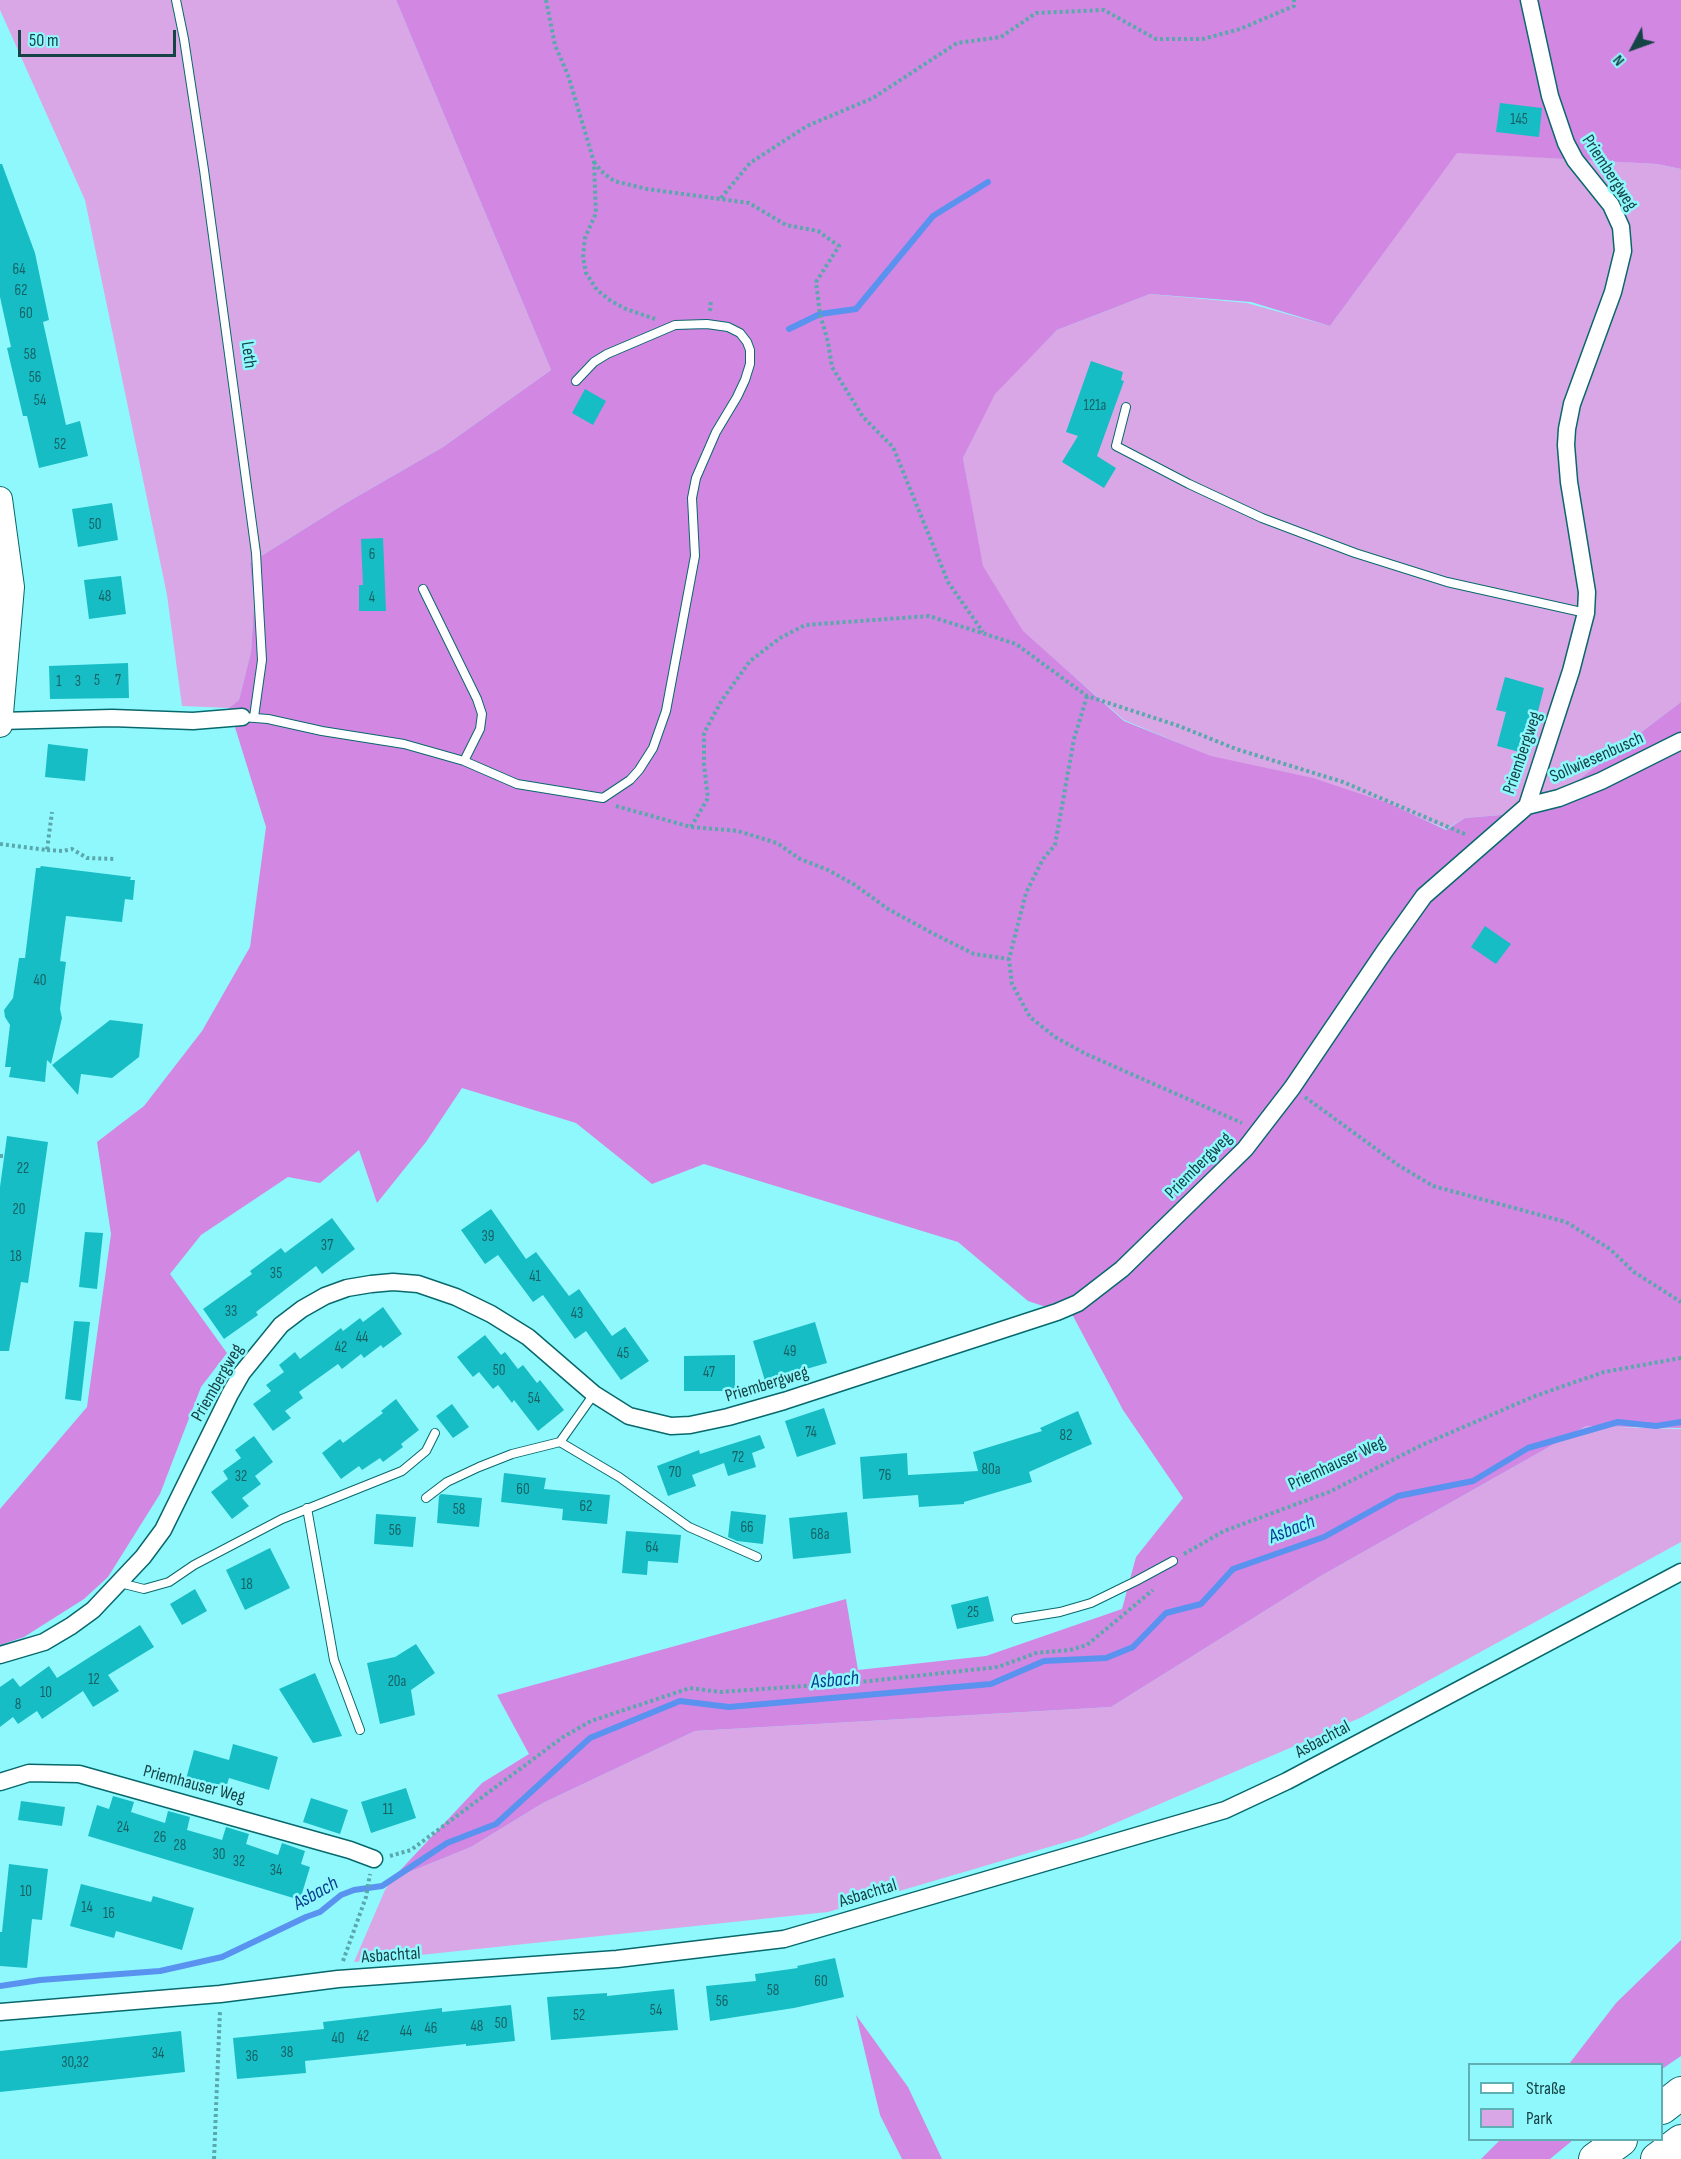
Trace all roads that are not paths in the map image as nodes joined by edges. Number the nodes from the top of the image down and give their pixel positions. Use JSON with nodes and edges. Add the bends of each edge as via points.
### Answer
{"nodes":[{"id":1,"x":176,"y":0,"type":"edge"},
{"id":2,"x":1529,"y":0,"type":"edge"},
{"id":3,"x":576,"y":381,"type":"dead end"},
{"id":4,"x":1126,"y":407,"type":"dead end"},
{"id":5,"x":0,"y":499,"type":"edge"},
{"id":6,"x":423,"y":589,"type":"dead end"},
{"id":7,"x":1586,"y":613,"type":"junction"},
{"id":8,"x":3,"y":662,"type":"edge"},
{"id":9,"x":1,"y":712,"type":"edge"},
{"id":10,"x":248,"y":717,"type":"junction"},
{"id":11,"x":1681,"y":741,"type":"edge"},
{"id":12,"x":464,"y":761,"type":"junction"},
{"id":13,"x":1527,"y":806,"type":"junction"},
{"id":14,"x":594,"y":1394,"type":"junction"},
{"id":15,"x":435,"y":1433,"type":"dead end"},
{"id":16,"x":560,"y":1442,"type":"junction"},
{"id":17,"x":426,"y":1498,"type":"dead end"},
{"id":18,"x":307,"y":1508,"type":"junction"},
{"id":19,"x":757,"y":1557,"type":"dead end"},
{"id":20,"x":1173,"y":1561,"type":"road end"},
{"id":21,"x":1681,"y":1572,"type":"edge"},
{"id":22,"x":120,"y":1583,"type":"junction"},
{"id":23,"x":1016,"y":1619,"type":"dead end"},
{"id":24,"x":0,"y":1655,"type":"edge"},
{"id":25,"x":360,"y":1730,"type":"dead end"},
{"id":26,"x":0,"y":1782,"type":"edge"},
{"id":27,"x":374,"y":1859,"type":"road end"},
{"id":28,"x":0,"y":2012,"type":"edge"},
{"id":29,"x":1681,"y":2093,"type":"edge"},
{"id":30,"x":1663,"y":2107,"type":"edge"},
{"id":31,"x":1618,"y":2141,"type":"edge"},
{"id":32,"x":1681,"y":2141,"type":"edge"},
{"id":33,"x":1595,"y":2159,"type":"edge"},
{"id":34,"x":1657,"y":2159,"type":"edge"}],
"edges":[{"from":1,"to":10,"type":"lane","name":"Leth","via":[[204,170],[256,553],[262,660]]},
{"from":2,"to":7,"type":"street","name":"Priembergweg","via":[[1550,96],[1566,143],[1611,205],[1621,227],[1623,251],[1613,292],[1572,404],[1567,429],[1569,482],[1587,592]]},
{"from":3,"to":12,"type":"lane","via":[[607,354],[675,325],[728,327],[740,333],[750,350],[750,364],[738,397],[716,432],[696,478],[692,498],[695,556],[666,711],[653,748],[639,770],[603,798],[517,784]]},
{"from":4,"to":7,"type":"lane","via":[[1116,446],[1262,518],[1447,582]]},
{"from":5,"to":8,"type":"street","via":[[12,587]]},
{"from":6,"to":12,"type":"lane","via":[[482,714],[480,729]]},
{"from":7,"to":13,"type":"street","name":"Priembergweg"},
{"from":8,"to":9,"type":"street"},
{"from":9,"to":10,"type":"street","via":[[193,721]]},
{"from":10,"to":12,"type":"lane","via":[[404,744]]},
{"from":11,"to":13,"type":"street","name":"Sollwiesenbusch","via":[[1592,785]]},
{"from":13,"to":14,"type":"street","name":"Priembergweg","via":[[1419,903],[1292,1088],[1245,1149],[1122,1269],[1078,1303],[784,1401],[690,1425],[671,1426],[629,1416]]},
{"from":14,"to":16,"type":"lane"},
{"from":14,"to":22,"type":"street","name":"Priembergweg","via":[[528,1337],[456,1297],[418,1284],[393,1282],[325,1296],[281,1325],[242,1373],[163,1530]]},
{"from":15,"to":18,"type":"lane","via":[[423,1455],[402,1471]]},
{"from":16,"to":17,"type":"lane","via":[[479,1467],[447,1482]]},
{"from":16,"to":19,"type":"lane","via":[[619,1477],[689,1527]]},
{"from":18,"to":22,"type":"lane","via":[[194,1565],[169,1582],[144,1589]]},
{"from":18,"to":25,"type":"lane","via":[[334,1660]]},
{"from":20,"to":23,"type":"lane","via":[[1090,1603]]},
{"from":21,"to":28,"type":"street","name":"Asbachtal","via":[[1225,1810],[784,1938],[617,1959],[338,1979],[220,1994]]},
{"from":22,"to":24,"type":"street","name":"Priembergweg","via":[[93,1610],[44,1642]]},
{"from":26,"to":27,"type":"street","name":"Priemhauser Weg","via":[[29,1773],[79,1774]]},
{"from":29,"to":30,"type":"highway"},
{"from":31,"to":33,"type":"highway"},
{"from":32,"to":34,"type":"highway"}]}
